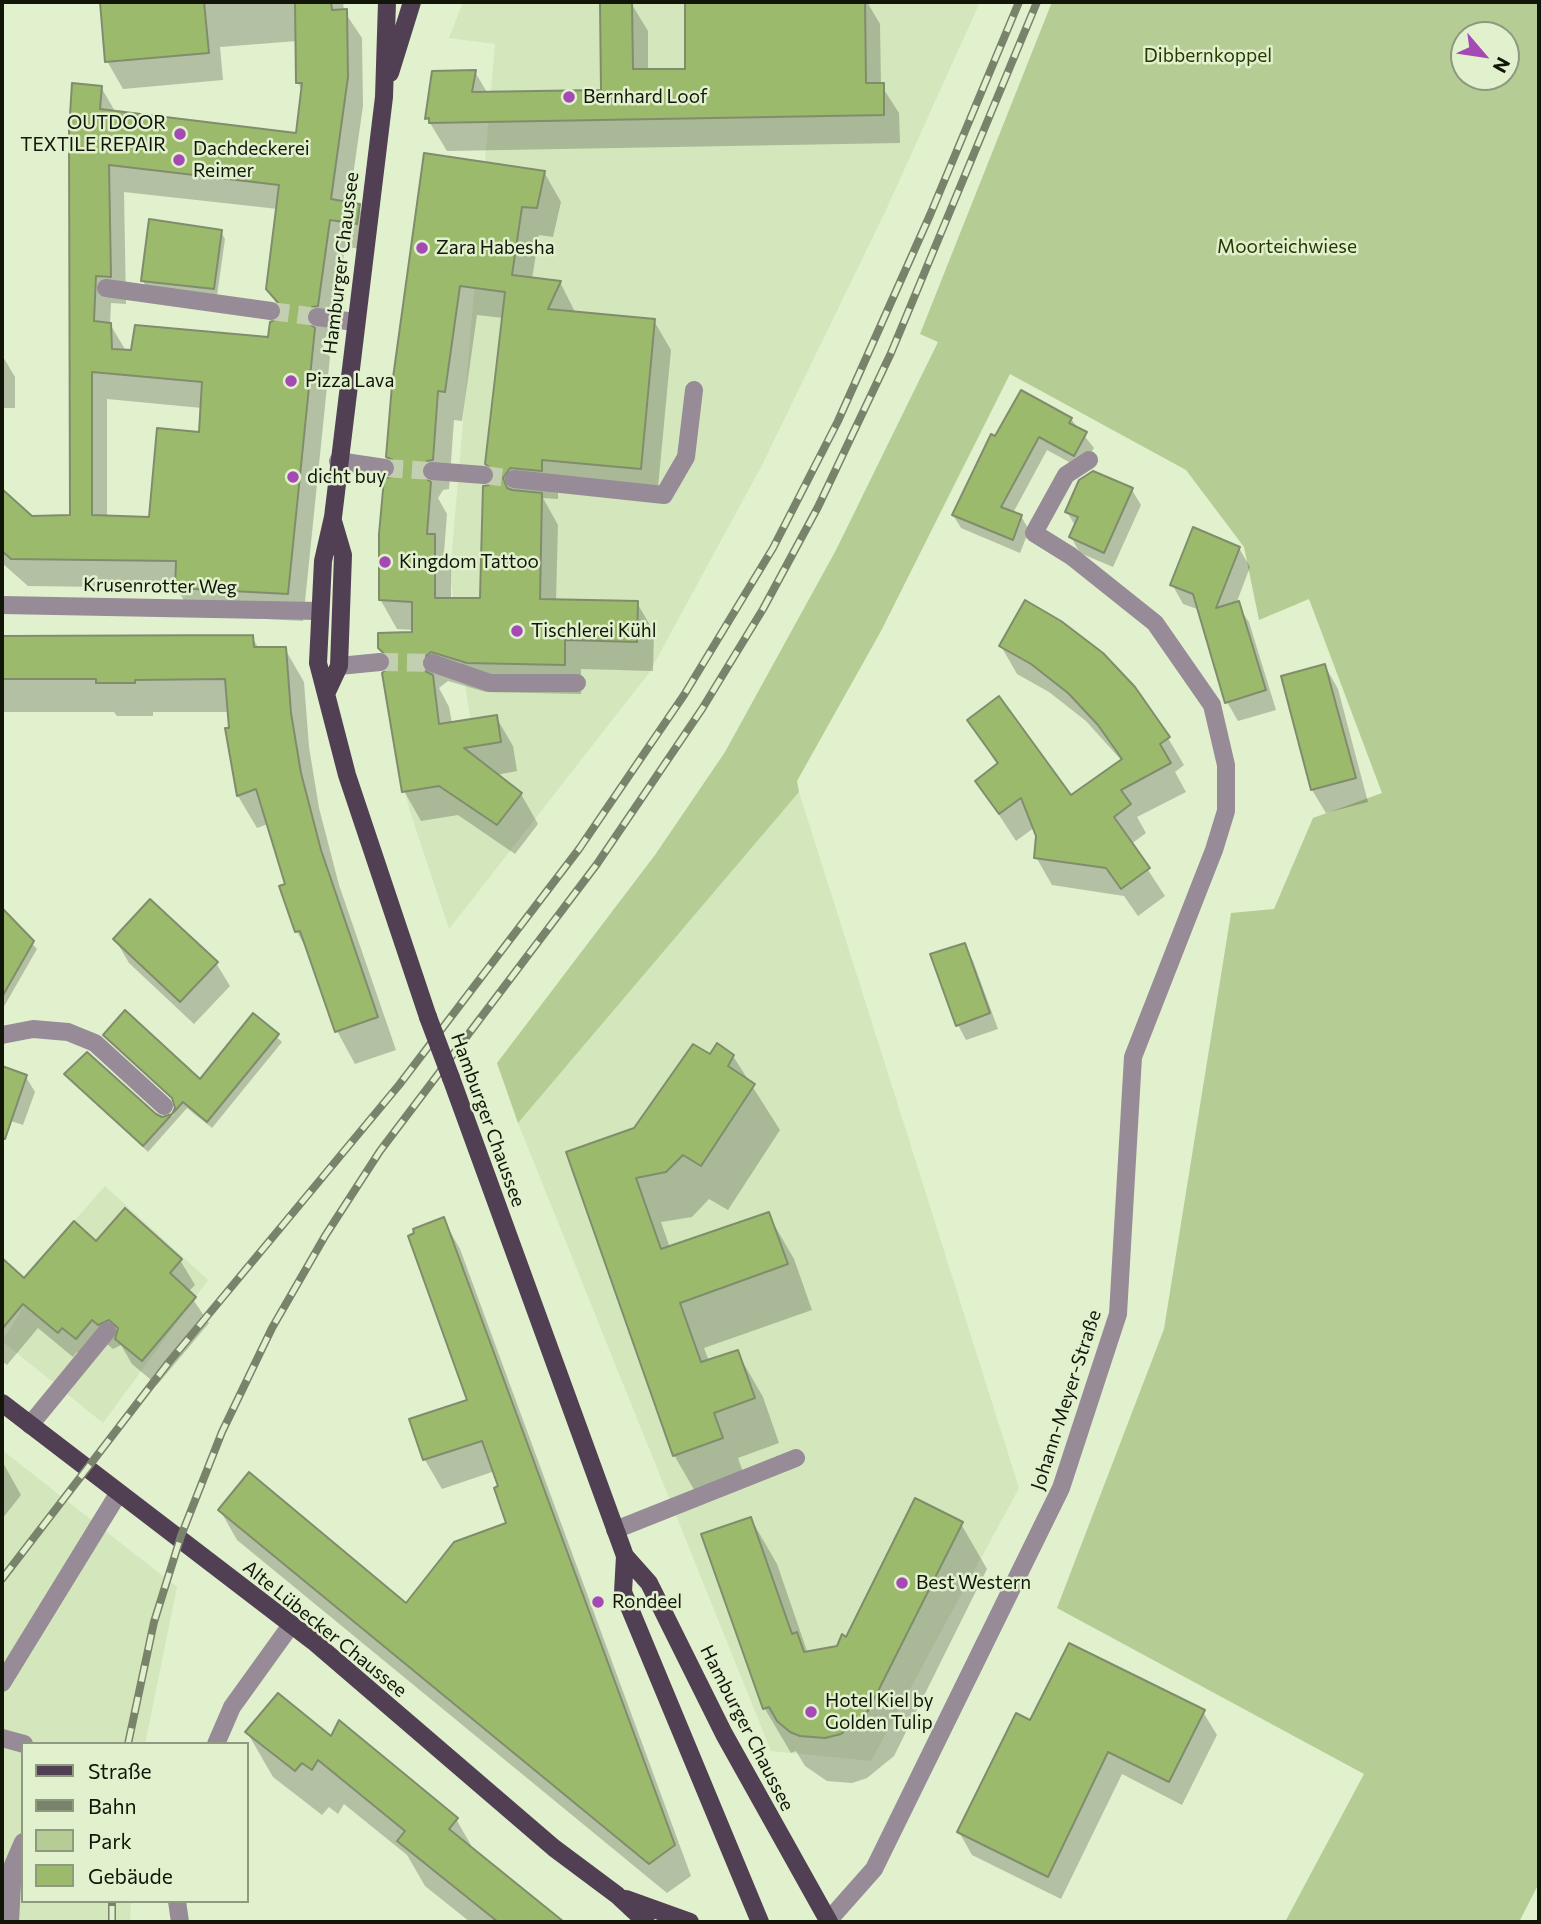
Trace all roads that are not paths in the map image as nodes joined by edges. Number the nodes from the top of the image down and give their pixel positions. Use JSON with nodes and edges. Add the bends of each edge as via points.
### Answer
{"nodes":[{"id":1,"x":387,"y":2,"type":"edge"},
{"id":2,"x":412,"y":2,"type":"edge"},
{"id":3,"x":384,"y":97,"type":"junction"},
{"id":4,"x":106,"y":288,"type":"dead end"},
{"id":5,"x":271,"y":311,"type":"tunnel mouth"},
{"id":6,"x":317,"y":317,"type":"tunnel mouth"},
{"id":7,"x":355,"y":322,"type":"junction"},
{"id":8,"x":694,"y":390,"type":"dead end"},
{"id":9,"x":1088,"y":460,"type":"dead end"},
{"id":10,"x":338,"y":461,"type":"junction"},
{"id":11,"x":385,"y":468,"type":"tunnel mouth"},
{"id":12,"x":432,"y":471,"type":"tunnel mouth"},
{"id":13,"x":484,"y":475,"type":"tunnel mouth"},
{"id":14,"x":514,"y":479,"type":"tunnel mouth"},
{"id":15,"x":332,"y":517,"type":"junction"},
{"id":16,"x":2,"y":605,"type":"edge"},
{"id":17,"x":318,"y":611,"type":"junction"},
{"id":18,"x":380,"y":662,"type":"tunnel mouth"},
{"id":19,"x":432,"y":663,"type":"tunnel mouth"},
{"id":20,"x":339,"y":666,"type":"junction"},
{"id":21,"x":577,"y":683,"type":"dead end"},
{"id":22,"x":326,"y":694,"type":"junction"},
{"id":23,"x":2,"y":1035,"type":"edge"},
{"id":24,"x":164,"y":1106,"type":"dead end"},
{"id":25,"x":107,"y":1331,"type":"dead end"},
{"id":26,"x":2,"y":1403,"type":"edge"},
{"id":27,"x":30,"y":1425,"type":"junction"},
{"id":28,"x":796,"y":1458,"type":"dead end"},
{"id":29,"x":118,"y":1494,"type":"junction"},
{"id":30,"x":615,"y":1530,"type":"junction"},
{"id":31,"x":625,"y":1556,"type":"junction"},
{"id":32,"x":291,"y":1625,"type":"junction"},
{"id":33,"x":2,"y":1683,"type":"edge"},
{"id":34,"x":2,"y":1738,"type":"edge"},
{"id":35,"x":217,"y":1742,"type":"edge"},
{"id":36,"x":21,"y":1743,"type":"edge"},
{"id":37,"x":21,"y":1847,"type":"edge"},
{"id":38,"x":617,"y":1895,"type":"junction"},
{"id":39,"x":177,"y":1903,"type":"edge"},
{"id":40,"x":10,"y":1922,"type":"edge"},
{"id":41,"x":180,"y":1922,"type":"edge"},
{"id":42,"x":646,"y":1922,"type":"edge"},
{"id":43,"x":690,"y":1922,"type":"edge"},
{"id":44,"x":760,"y":1922,"type":"edge"},
{"id":45,"x":828,"y":1922,"type":"edge"}],
"edges":[{"from":1,"to":3,"type":"main road","name":"Hamburger Chaussee"},
{"from":2,"to":3,"type":"main road","name":"Hamburger Chaussee"},
{"from":3,"to":7,"type":"main road","name":"Hamburger Chaussee"},
{"from":4,"to":5,"type":"street"},
{"from":6,"to":7,"type":"street"},
{"from":7,"to":10,"type":"main road","name":"Hamburger Chaussee"},
{"from":8,"to":14,"type":"street","via":[[686,457],[664,495]]},
{"from":9,"to":45,"type":"street","name":"Johann-Meyer-Straße","via":[[1066,475],[1034,533],[1156,623],[1212,705],[1226,765],[1226,811],[1133,1057],[1118,1314],[1061,1489],[874,1870]]},
{"from":10,"to":11,"type":"street"},
{"from":10,"to":15,"type":"main road","name":"Hamburger Chaussee"},
{"from":12,"to":13,"type":"street"},
{"from":15,"to":17,"type":"main road","name":"Hamburger Chaussee"},
{"from":15,"to":20,"type":"main road","name":"Hamburger Chaussee","via":[[343,555]]},
{"from":16,"to":17,"type":"street","name":"Krusenrotter Weg"},
{"from":17,"to":22,"type":"main road","name":"Hamburger Chaussee","via":[[318,663]]},
{"from":18,"to":20,"type":"street"},
{"from":19,"to":21,"type":"street","via":[[490,682]]},
{"from":20,"to":22,"type":"main road","name":"Hamburger Chaussee"},
{"from":22,"to":30,"type":"main road","name":"Hamburger Chaussee","bridge":true,"via":[[347,775],[428,1017]]},
{"from":23,"to":24,"type":"street","via":[[33,1029],[68,1032],[95,1043]]},
{"from":25,"to":27,"type":"street"},
{"from":26,"to":27,"type":"main road","name":"Alte Lübecker Chaussee"},
{"from":27,"to":29,"type":"main road","name":"Alte Lübecker Chaussee"},
{"from":28,"to":30,"type":"street"},
{"from":29,"to":32,"type":"main road","name":"Alte Lübecker Chaussee"},
{"from":29,"to":33,"type":"street"},
{"from":30,"to":31,"type":"main road","name":"Hamburger Chaussee"},
{"from":31,"to":44,"type":"main road","name":"Hamburger Chaussee","via":[[623,1592]]},
{"from":31,"to":45,"type":"main road","name":"Hamburger Chaussee","via":[[649,1583],[724,1734]]},
{"from":32,"to":35,"type":"street","via":[[232,1707]]},
{"from":32,"to":38,"type":"main road","name":"Alte Lübecker Chaussee","via":[[554,1848]]},
{"from":34,"to":36,"type":"street"},
{"from":37,"to":40,"type":"street","via":[[13,1866]]},
{"from":38,"to":42,"type":"main road","name":"Alte Lübecker Chaussee"},
{"from":38,"to":43,"type":"main road","name":"Alte Lübecker Chaussee"},
{"from":39,"to":41,"type":"street"}]}
